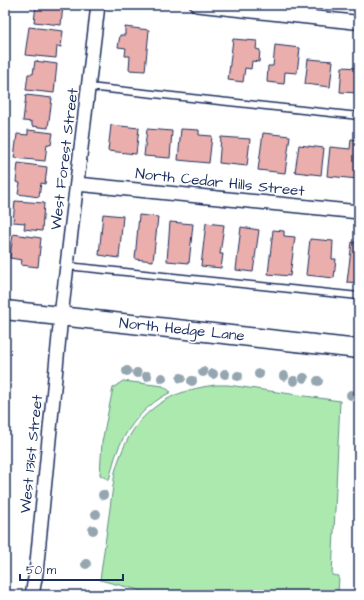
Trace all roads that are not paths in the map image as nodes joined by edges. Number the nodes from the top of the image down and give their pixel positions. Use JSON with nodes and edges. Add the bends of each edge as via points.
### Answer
{"nodes":[{"id":1,"x":98,"y":5,"type":"edge"},
{"id":2,"x":197,"y":5,"type":"edge"},
{"id":3,"x":354,"y":22,"type":"dead end"},
{"id":4,"x":89,"y":87,"type":"junction"},
{"id":5,"x":359,"y":116,"type":"edge"},
{"id":6,"x":77,"y":184,"type":"junction"},
{"id":7,"x":359,"y":212,"type":"edge"},
{"id":8,"x":67,"y":266,"type":"junction"},
{"id":9,"x":359,"y":296,"type":"edge"},
{"id":10,"x":5,"y":310,"type":"edge"},
{"id":11,"x":61,"y":316,"type":"junction"},
{"id":12,"x":359,"y":349,"type":"edge"},
{"id":13,"x":32,"y":595,"type":"edge"}],
"edges":[{"from":1,"to":4,"type":"street","name":"West Forest Street"},
{"from":2,"to":3,"type":"street"},
{"from":4,"to":5,"type":"lane"},
{"from":4,"to":6,"type":"street","name":"West Forest Street"},
{"from":6,"to":7,"type":"street","name":"North Cedar Hills Street"},
{"from":6,"to":8,"type":"street","name":"West Forest Street"},
{"from":8,"to":9,"type":"lane"},
{"from":8,"to":11,"type":"street","name":"West Forest Street"},
{"from":10,"to":11,"type":"street","name":"North Hedge Lane"},
{"from":11,"to":12,"type":"street","name":"North Hedge Lane"},
{"from":11,"to":13,"type":"street","name":"West 131st Street"}]}
